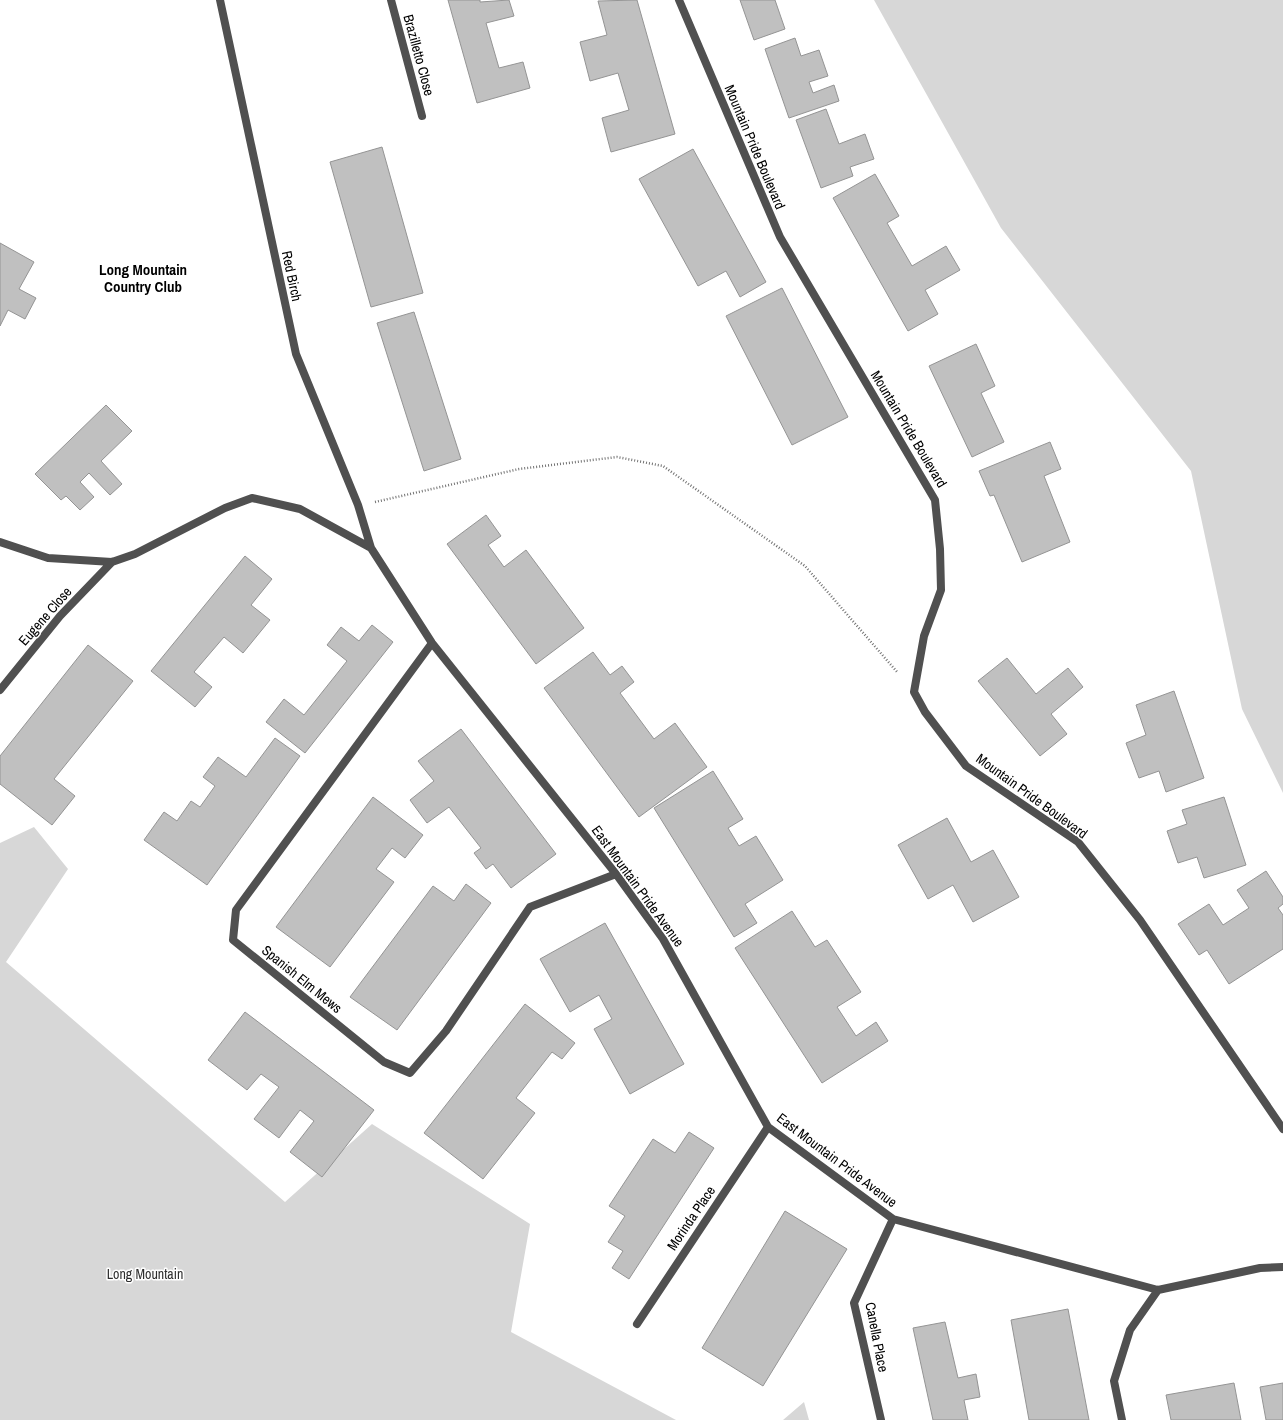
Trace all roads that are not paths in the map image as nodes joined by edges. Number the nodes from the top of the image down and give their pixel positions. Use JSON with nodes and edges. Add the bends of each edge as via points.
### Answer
{"nodes":[{"id":1,"x":220,"y":0,"type":"edge"},
{"id":2,"x":391,"y":0,"type":"edge"},
{"id":3,"x":679,"y":0,"type":"edge"},
{"id":4,"x":422,"y":116,"type":"dead end"},
{"id":5,"x":0,"y":542,"type":"edge"},
{"id":6,"x":371,"y":548,"type":"junction"},
{"id":7,"x":112,"y":562,"type":"junction"},
{"id":8,"x":432,"y":642,"type":"junction"},
{"id":9,"x":0,"y":690,"type":"edge"},
{"id":10,"x":616,"y":874,"type":"junction"},
{"id":11,"x":768,"y":1127,"type":"junction"},
{"id":12,"x":1283,"y":1129,"type":"edge"},
{"id":13,"x":893,"y":1219,"type":"junction"},
{"id":14,"x":1283,"y":1267,"type":"edge"},
{"id":15,"x":1158,"y":1290,"type":"junction"},
{"id":16,"x":637,"y":1324,"type":"dead end"},
{"id":17,"x":881,"y":1420,"type":"edge"},
{"id":18,"x":1122,"y":1420,"type":"edge"}],
"edges":[{"from":1,"to":6,"type":"street","name":"Red Birch","via":[[296,354],[358,505]]},
{"from":2,"to":4,"type":"street","name":"Brazilletto Close"},
{"from":3,"to":12,"type":"street","name":"Mountain Pride Boulevard","via":[[780,237],[936,500],[941,590],[924,636],[914,692],[925,712],[966,766],[1078,842],[1140,920]]},
{"from":5,"to":7,"type":"street","name":"East Mountain Pride Avenue","via":[[48,558]]},
{"from":6,"to":7,"type":"street","name":"East Mountain Pride Avenue","via":[[300,509],[252,498],[225,508],[135,554]]},
{"from":6,"to":8,"type":"street","name":"East Mountain Pride Avenue"},
{"from":7,"to":9,"type":"street","name":"Eugene Close","via":[[60,616]]},
{"from":8,"to":10,"type":"street","name":"East Mountain Pride Avenue"},
{"from":8,"to":10,"type":"street","name":"Spanish Elm Mews","via":[[236,910],[233,940],[384,1062],[410,1073],[446,1031],[530,907]]},
{"from":10,"to":11,"type":"street","name":"East Mountain Pride Avenue","via":[[663,939]]},
{"from":11,"to":13,"type":"street","name":"East Mountain Pride Avenue"},
{"from":11,"to":16,"type":"street","name":"Morinda Place"},
{"from":13,"to":15,"type":"street","name":"East Mountain Pride Avenue"},
{"from":13,"to":17,"type":"street","name":"Canella Place","via":[[854,1302]]},
{"from":14,"to":15,"type":"street","name":"East Mountain Pride Avenue","via":[[1260,1268]]},
{"from":15,"to":18,"type":"street","via":[[1130,1330],[1114,1381]]}]}
